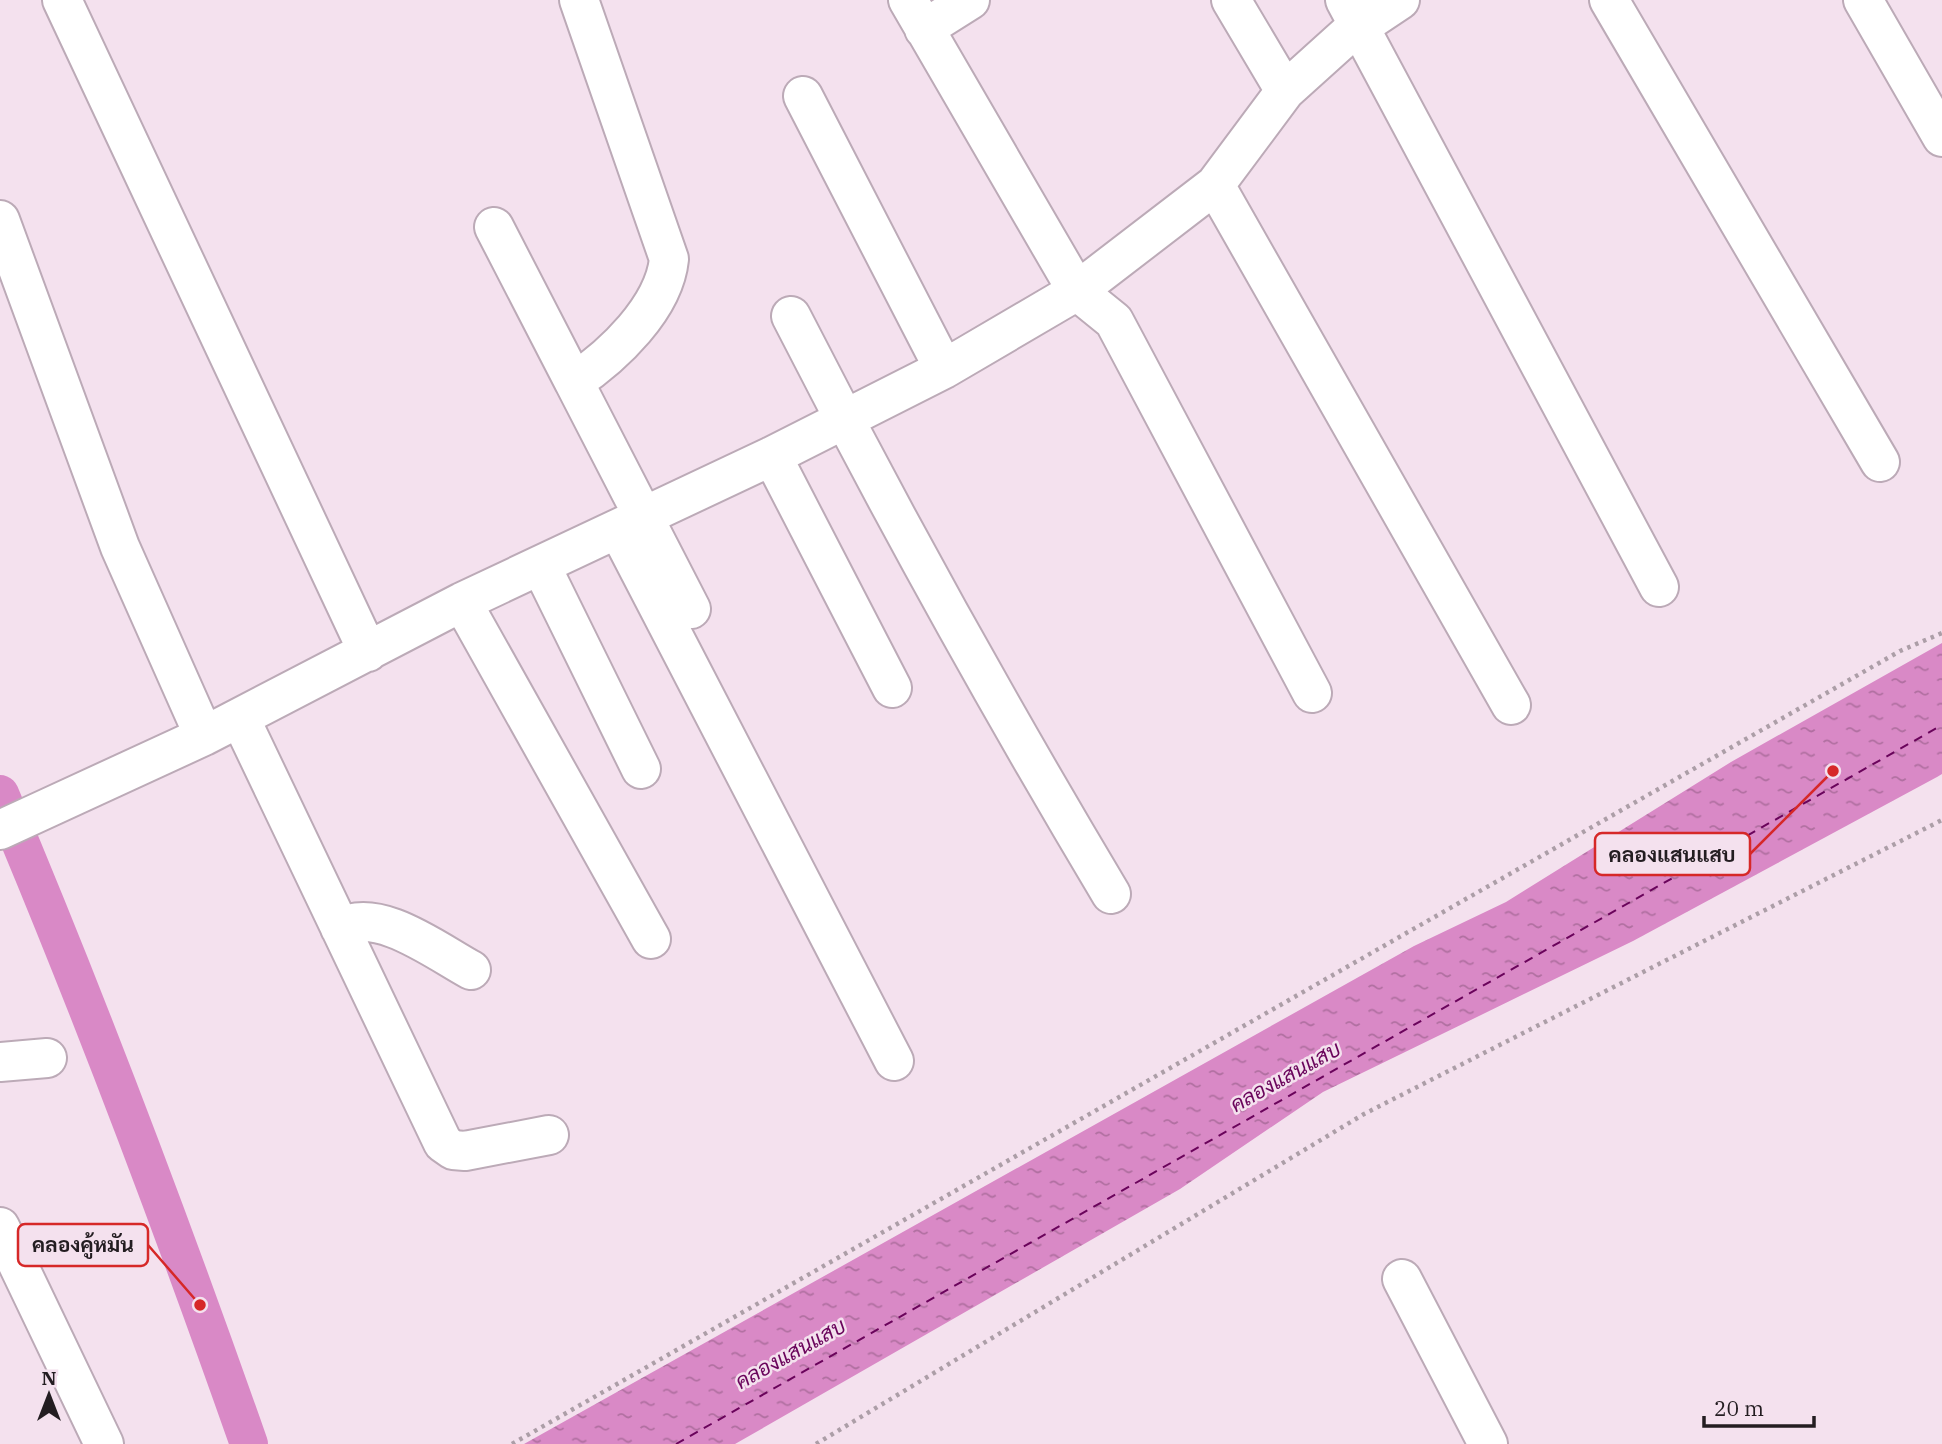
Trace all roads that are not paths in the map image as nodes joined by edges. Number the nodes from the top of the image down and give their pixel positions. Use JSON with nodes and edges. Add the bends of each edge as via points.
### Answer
{"nodes":[{"id":1,"x":62,"y":0,"type":"edge"},
{"id":2,"x":579,"y":0,"type":"edge"},
{"id":3,"x":970,"y":0,"type":"edge"},
{"id":4,"x":1231,"y":0,"type":"edge"},
{"id":5,"x":1400,"y":0,"type":"edge"},
{"id":6,"x":1608,"y":0,"type":"edge"},
{"id":7,"x":1863,"y":0,"type":"edge"},
{"id":8,"x":1352,"y":13,"type":"edge"},
{"id":9,"x":916,"y":15,"type":"edge"},
{"id":10,"x":1284,"y":90,"type":"junction"},
{"id":11,"x":803,"y":96,"type":"dead end"},
{"id":12,"x":1942,"y":137,"type":"edge"},
{"id":13,"x":1215,"y":185,"type":"junction"},
{"id":14,"x":0,"y":220,"type":"edge"},
{"id":15,"x":494,"y":227,"type":"dead end"},
{"id":16,"x":1077,"y":291,"type":"junction"},
{"id":17,"x":791,"y":316,"type":"dead end"},
{"id":18,"x":944,"y":369,"type":"junction"},
{"id":19,"x":574,"y":382,"type":"junction"},
{"id":20,"x":844,"y":419,"type":"junction"},
{"id":21,"x":772,"y":456,"type":"junction"},
{"id":22,"x":1880,"y":462,"type":"dead end"},
{"id":23,"x":631,"y":525,"type":"junction"},
{"id":24,"x":541,"y":566,"type":"junction"},
{"id":25,"x":1659,"y":587,"type":"dead end"},
{"id":26,"x":462,"y":603,"type":"junction"},
{"id":27,"x":691,"y":609,"type":"dead end"},
{"id":28,"x":368,"y":652,"type":"junction"},
{"id":29,"x":892,"y":688,"type":"dead end"},
{"id":30,"x":1312,"y":693,"type":"dead end"},
{"id":31,"x":1511,"y":705,"type":"dead end"},
{"id":32,"x":240,"y":718,"type":"junction"},
{"id":33,"x":204,"y":736,"type":"junction"},
{"id":34,"x":641,"y":769,"type":"dead end"},
{"id":35,"x":13,"y":824,"type":"edge"},
{"id":36,"x":1111,"y":894,"type":"dead end"},
{"id":37,"x":340,"y":928,"type":"junction"},
{"id":38,"x":652,"y":939,"type":"dead end"},
{"id":39,"x":471,"y":970,"type":"dead end"},
{"id":40,"x":47,"y":1058,"type":"dead end"},
{"id":41,"x":894,"y":1061,"type":"dead end"},
{"id":42,"x":0,"y":1062,"type":"edge"},
{"id":43,"x":549,"y":1135,"type":"dead end"},
{"id":44,"x":0,"y":1227,"type":"edge"},
{"id":45,"x":1402,"y":1279,"type":"dead end"},
{"id":46,"x":104,"y":1444,"type":"edge"},
{"id":47,"x":1489,"y":1444,"type":"edge"}],
"edges":[{"from":1,"to":28,"type":"street"},
{"from":2,"to":19,"type":"street","via":[[669,259],[659,295],[607,360]]},
{"from":3,"to":9,"type":"street"},
{"from":4,"to":10,"type":"street"},
{"from":5,"to":8,"type":"street"},
{"from":6,"to":22,"type":"street"},
{"from":7,"to":12,"type":"street"},
{"from":8,"to":10,"type":"street"},
{"from":8,"to":25,"type":"street"},
{"from":9,"to":16,"type":"street"},
{"from":10,"to":13,"type":"street"},
{"from":11,"to":18,"type":"street"},
{"from":13,"to":16,"type":"street"},
{"from":13,"to":31,"type":"street"},
{"from":14,"to":33,"type":"street","via":[[120,547]]},
{"from":15,"to":19,"type":"street"},
{"from":16,"to":18,"type":"street"},
{"from":16,"to":30,"type":"street","via":[[1114,321]]},
{"from":17,"to":20,"type":"street"},
{"from":18,"to":20,"type":"street"},
{"from":19,"to":23,"type":"street"},
{"from":20,"to":21,"type":"street"},
{"from":20,"to":36,"type":"street","via":[[1029,757]]},
{"from":21,"to":23,"type":"street"},
{"from":21,"to":29,"type":"street"},
{"from":23,"to":24,"type":"street"},
{"from":23,"to":27,"type":"street"},
{"from":23,"to":41,"type":"street"},
{"from":24,"to":26,"type":"street"},
{"from":24,"to":34,"type":"street"},
{"from":26,"to":28,"type":"street"},
{"from":26,"to":38,"type":"street"},
{"from":28,"to":32,"type":"street"},
{"from":32,"to":33,"type":"street"},
{"from":32,"to":37,"type":"street"},
{"from":33,"to":35,"type":"street"},
{"from":37,"to":39,"type":"street","via":[[352,921],[387,925]]},
{"from":37,"to":43,"type":"street","via":[[443,1143],[465,1151]]},
{"from":40,"to":42,"type":"street"},
{"from":44,"to":46,"type":"street"},
{"from":45,"to":47,"type":"street"}]}
